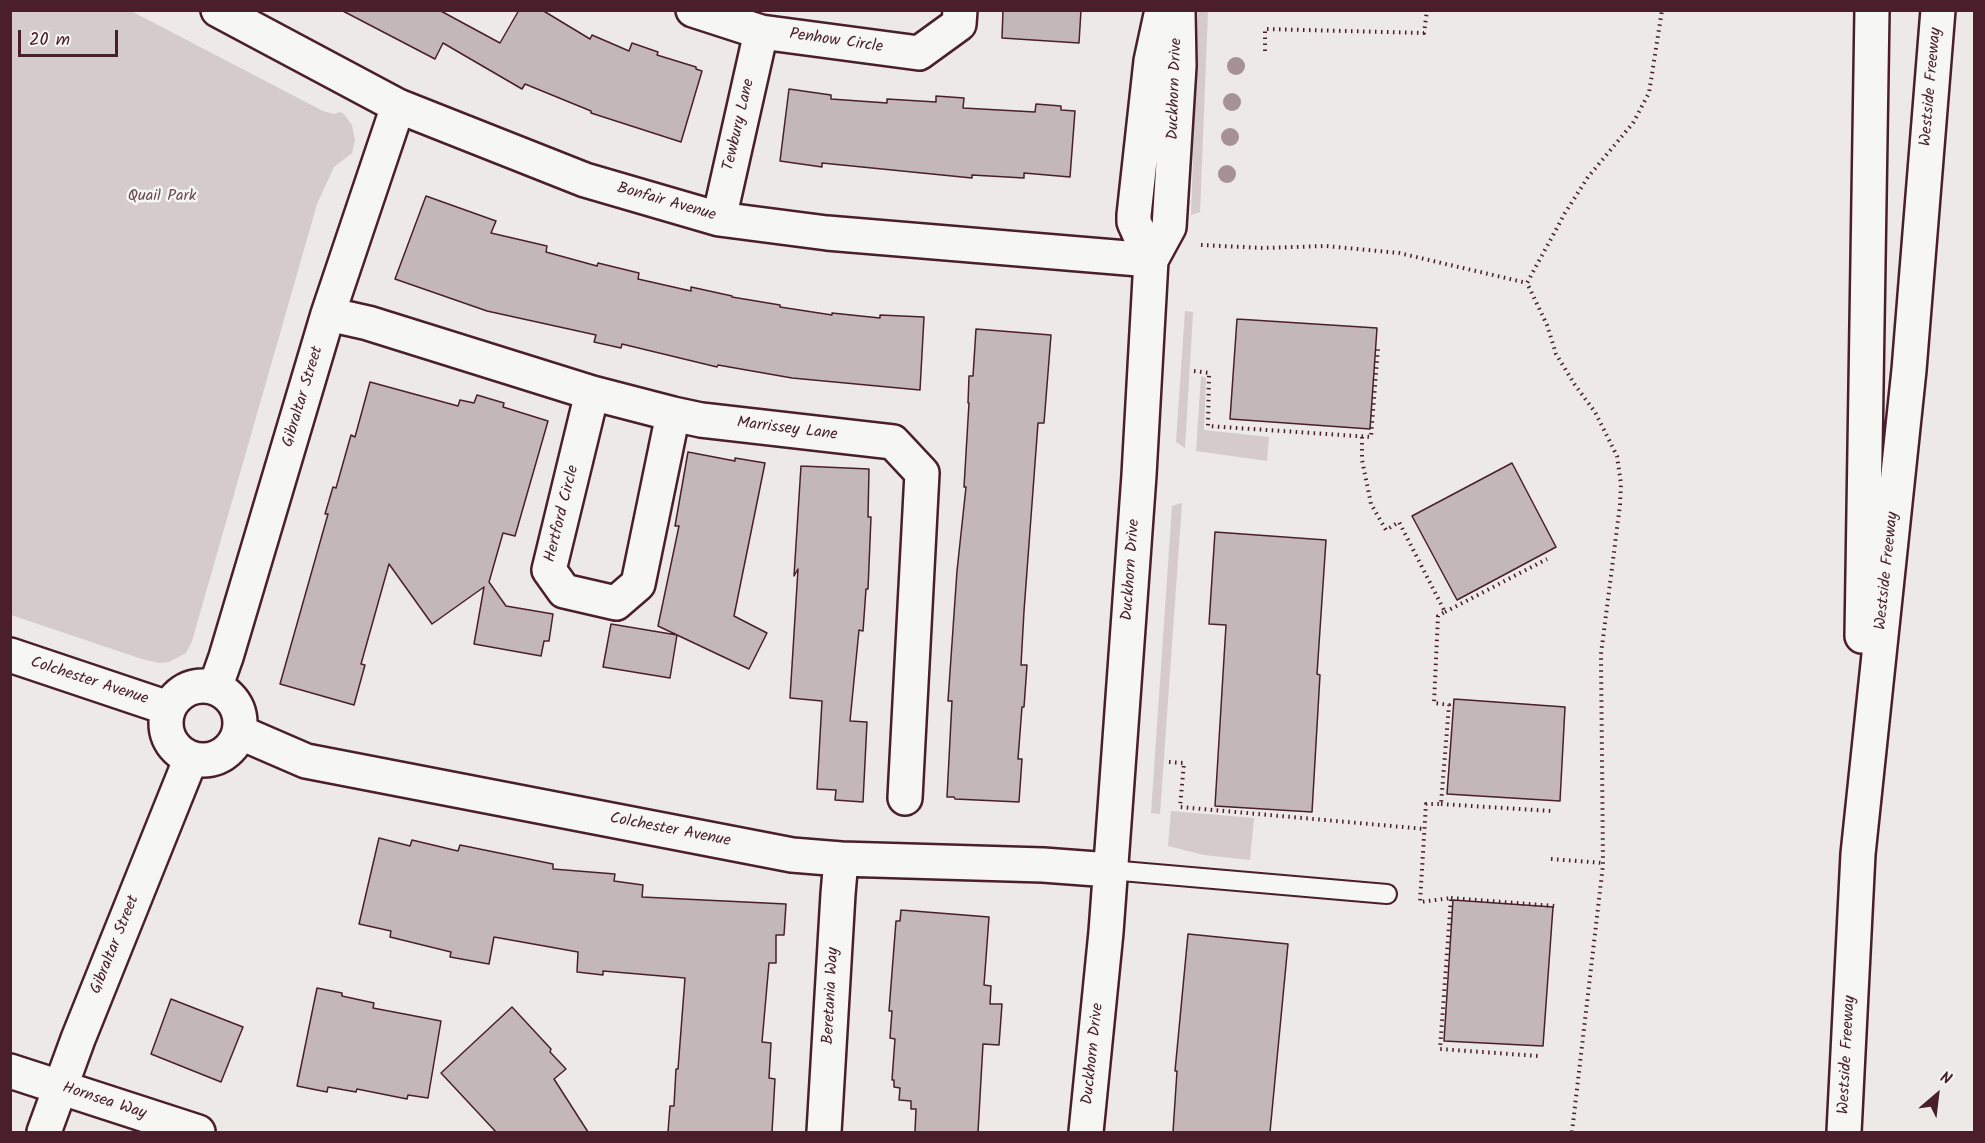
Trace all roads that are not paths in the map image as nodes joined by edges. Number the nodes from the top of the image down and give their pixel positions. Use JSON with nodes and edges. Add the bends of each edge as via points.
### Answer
{"nodes":[{"id":1,"x":218,"y":10,"type":"edge"},
{"id":2,"x":693,"y":10,"type":"edge"},
{"id":3,"x":960,"y":10,"type":"edge"},
{"id":4,"x":1162,"y":10,"type":"edge"},
{"id":5,"x":1178,"y":10,"type":"edge"},
{"id":6,"x":1872,"y":10,"type":"edge"},
{"id":7,"x":1938,"y":10,"type":"edge"},
{"id":8,"x":761,"y":32,"type":"junction"},
{"id":9,"x":398,"y":106,"type":"junction"},
{"id":10,"x":719,"y":219,"type":"junction"},
{"id":11,"x":1151,"y":260,"type":"junction"},
{"id":12,"x":328,"y":314,"type":"junction"},
{"id":13,"x":592,"y":393,"type":"junction"},
{"id":14,"x":673,"y":414,"type":"junction"},
{"id":15,"x":10,"y":655,"type":"edge"},
{"id":16,"x":215,"y":688,"type":"junction"},
{"id":17,"x":168,"y":708,"type":"junction"},
{"id":18,"x":239,"y":732,"type":"junction"},
{"id":19,"x":191,"y":758,"type":"junction"},
{"id":20,"x":906,"y":798,"type":"dead end"},
{"id":21,"x":1858,"y":854,"type":"junction"},
{"id":22,"x":841,"y":859,"type":"junction"},
{"id":23,"x":1110,"y":870,"type":"junction"},
{"id":24,"x":1387,"y":894,"type":"dead end"},
{"id":25,"x":10,"y":1071,"type":"edge"},
{"id":26,"x":61,"y":1087,"type":"junction"},
{"id":27,"x":44,"y":1132,"type":"edge"},
{"id":28,"x":198,"y":1132,"type":"edge"},
{"id":29,"x":824,"y":1132,"type":"edge"},
{"id":30,"x":1086,"y":1132,"type":"edge"},
{"id":31,"x":1844,"y":1132,"type":"edge"}],
"edges":[{"from":1,"to":9,"type":"main road","name":"Bonfair Avenue"},
{"from":2,"to":8,"type":"main road","name":"Penhow Circle"},
{"from":3,"to":8,"type":"main road","name":"Penhow Circle","via":[[959,24],[919,53]]},
{"from":4,"to":11,"type":"main road","via":[[1151,61],[1134,215]]},
{"from":5,"to":11,"type":"main road","name":"Duckhorn Drive","via":[[1179,66],[1169,227]]},
{"from":6,"to":21,"type":"main road"},
{"from":7,"to":21,"type":"main road","name":"Westside Freeway","via":[[1909,370]]},
{"from":8,"to":10,"type":"main road","name":"Tewbury Lane"},
{"from":9,"to":10,"type":"main road","name":"Bonfair Avenue","via":[[585,180]]},
{"from":9,"to":12,"type":"main road","name":"Gibraltar Street"},
{"from":10,"to":11,"type":"main road","name":"Bonfair Avenue","via":[[826,233]]},
{"from":11,"to":23,"type":"main road","name":"Duckhorn Drive"},
{"from":12,"to":13,"type":"main road","name":"Marrissey Lane"},
{"from":12,"to":16,"type":"main road","name":"Gibraltar Street"},
{"from":13,"to":14,"type":"main road","name":"Marrissey Lane"},
{"from":13,"to":14,"type":"main road","name":"Hertford Circle","via":[[549,570],[564,591],[616,603],[638,584]]},
{"from":14,"to":20,"type":"main road","name":"Marrissey Lane","via":[[893,442],[922,473]]},
{"from":15,"to":17,"type":"main road","name":"Colchester Avenue"},
{"from":16,"to":17,"type":"main road","via":[[196,686],[185,690]]},
{"from":16,"to":18,"type":"main road","via":[[237,708]]},
{"from":17,"to":19,"type":"main road","via":[[166,732],[171,743]]},
{"from":18,"to":19,"type":"main road","via":[[234,744],[215,758]]},
{"from":18,"to":22,"type":"main road","name":"Colchester Avenue","via":[[306,761],[792,855]]},
{"from":19,"to":26,"type":"main road","name":"Gibraltar Street"},
{"from":21,"to":31,"type":"main road","name":"Westside Freeway"},
{"from":22,"to":23,"type":"main road","name":"Colchester Avenue"},
{"from":22,"to":29,"type":"main road","name":"Beretania Way"},
{"from":23,"to":24,"type":"lane"},
{"from":23,"to":30,"type":"main road","name":"Duckhorn Drive"},
{"from":25,"to":26,"type":"main road","name":"Hornsea Way"},
{"from":26,"to":27,"type":"main road","name":"Gibraltar Street"},
{"from":26,"to":28,"type":"main road","name":"Hornsea Way"}]}
